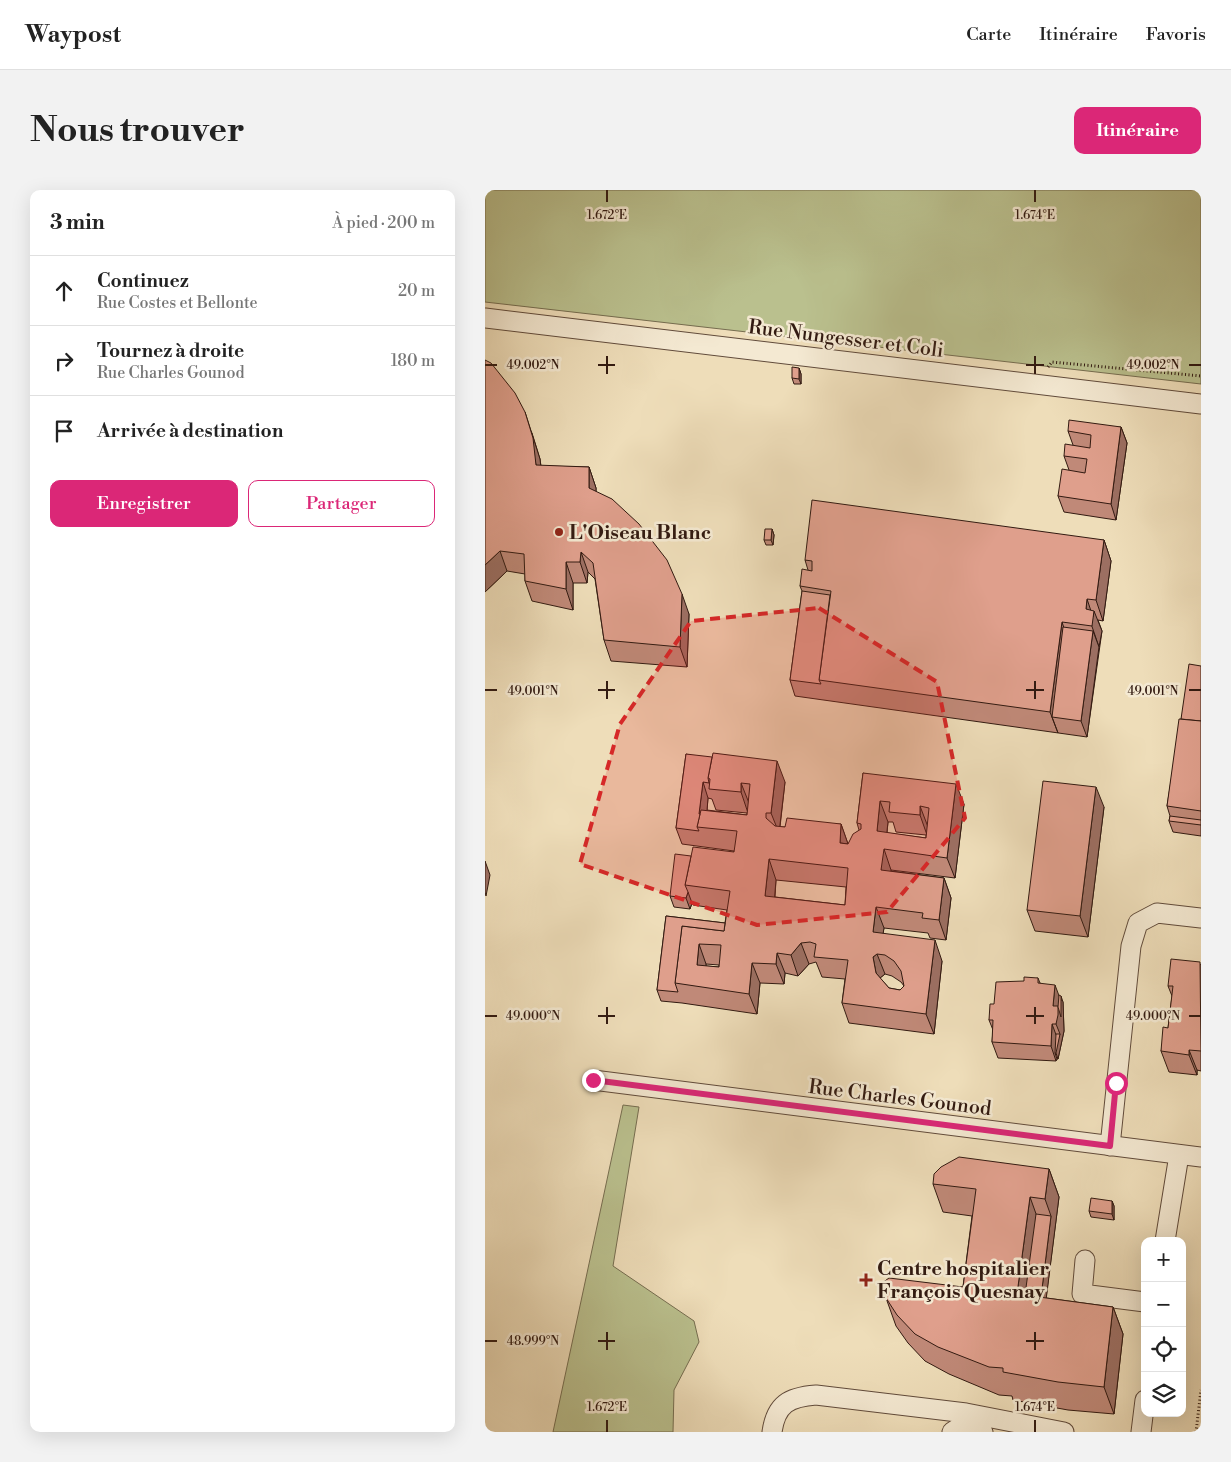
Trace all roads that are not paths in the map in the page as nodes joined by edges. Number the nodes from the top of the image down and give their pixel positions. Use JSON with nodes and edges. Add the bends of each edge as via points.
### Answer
{"nodes":[{"id":1,"x":485,"y":318,"type":"edge"},
{"id":2,"x":1201,"y":404,"type":"edge"},
{"id":3,"x":1201,"y":918,"type":"edge"},
{"id":4,"x":593,"y":1080,"type":"dead end"},
{"id":5,"x":1110,"y":1146,"type":"junction"},
{"id":6,"x":1179,"y":1154,"type":"junction"},
{"id":7,"x":1201,"y":1157,"type":"edge"},
{"id":8,"x":1166,"y":1237,"type":"edge"},
{"id":9,"x":1085,"y":1260,"type":"dead end"},
{"id":10,"x":1141,"y":1301,"type":"edge"},
{"id":11,"x":1143,"y":1417,"type":"edge"},
{"id":12,"x":772,"y":1432,"type":"edge"},
{"id":13,"x":952,"y":1432,"type":"edge"},
{"id":14,"x":983,"y":1432,"type":"edge"},
{"id":15,"x":1064,"y":1432,"type":"edge"},
{"id":16,"x":1141,"y":1432,"type":"edge"}],
"edges":[{"from":1,"to":2,"type":"street","name":"Rue Nungesser et Coli"},
{"from":3,"to":5,"type":"street","via":[[1157,913],[1138,923],[1131,946]]},
{"from":4,"to":5,"type":"street","name":"Rue Charles Gounod"},
{"from":5,"to":6,"type":"street","name":"Rue Charles Gounod"},
{"from":6,"to":7,"type":"street","name":"Rue Charles Gounod"},
{"from":6,"to":8,"type":"street"},
{"from":9,"to":10,"type":"street","via":[[1082,1294]]},
{"from":11,"to":16,"type":"street"},
{"from":12,"to":15,"type":"street","via":[[774,1419],[788,1401],[816,1395],[966,1412]]},
{"from":13,"to":14,"type":"street","via":[[967,1426],[976,1426]]}]}
